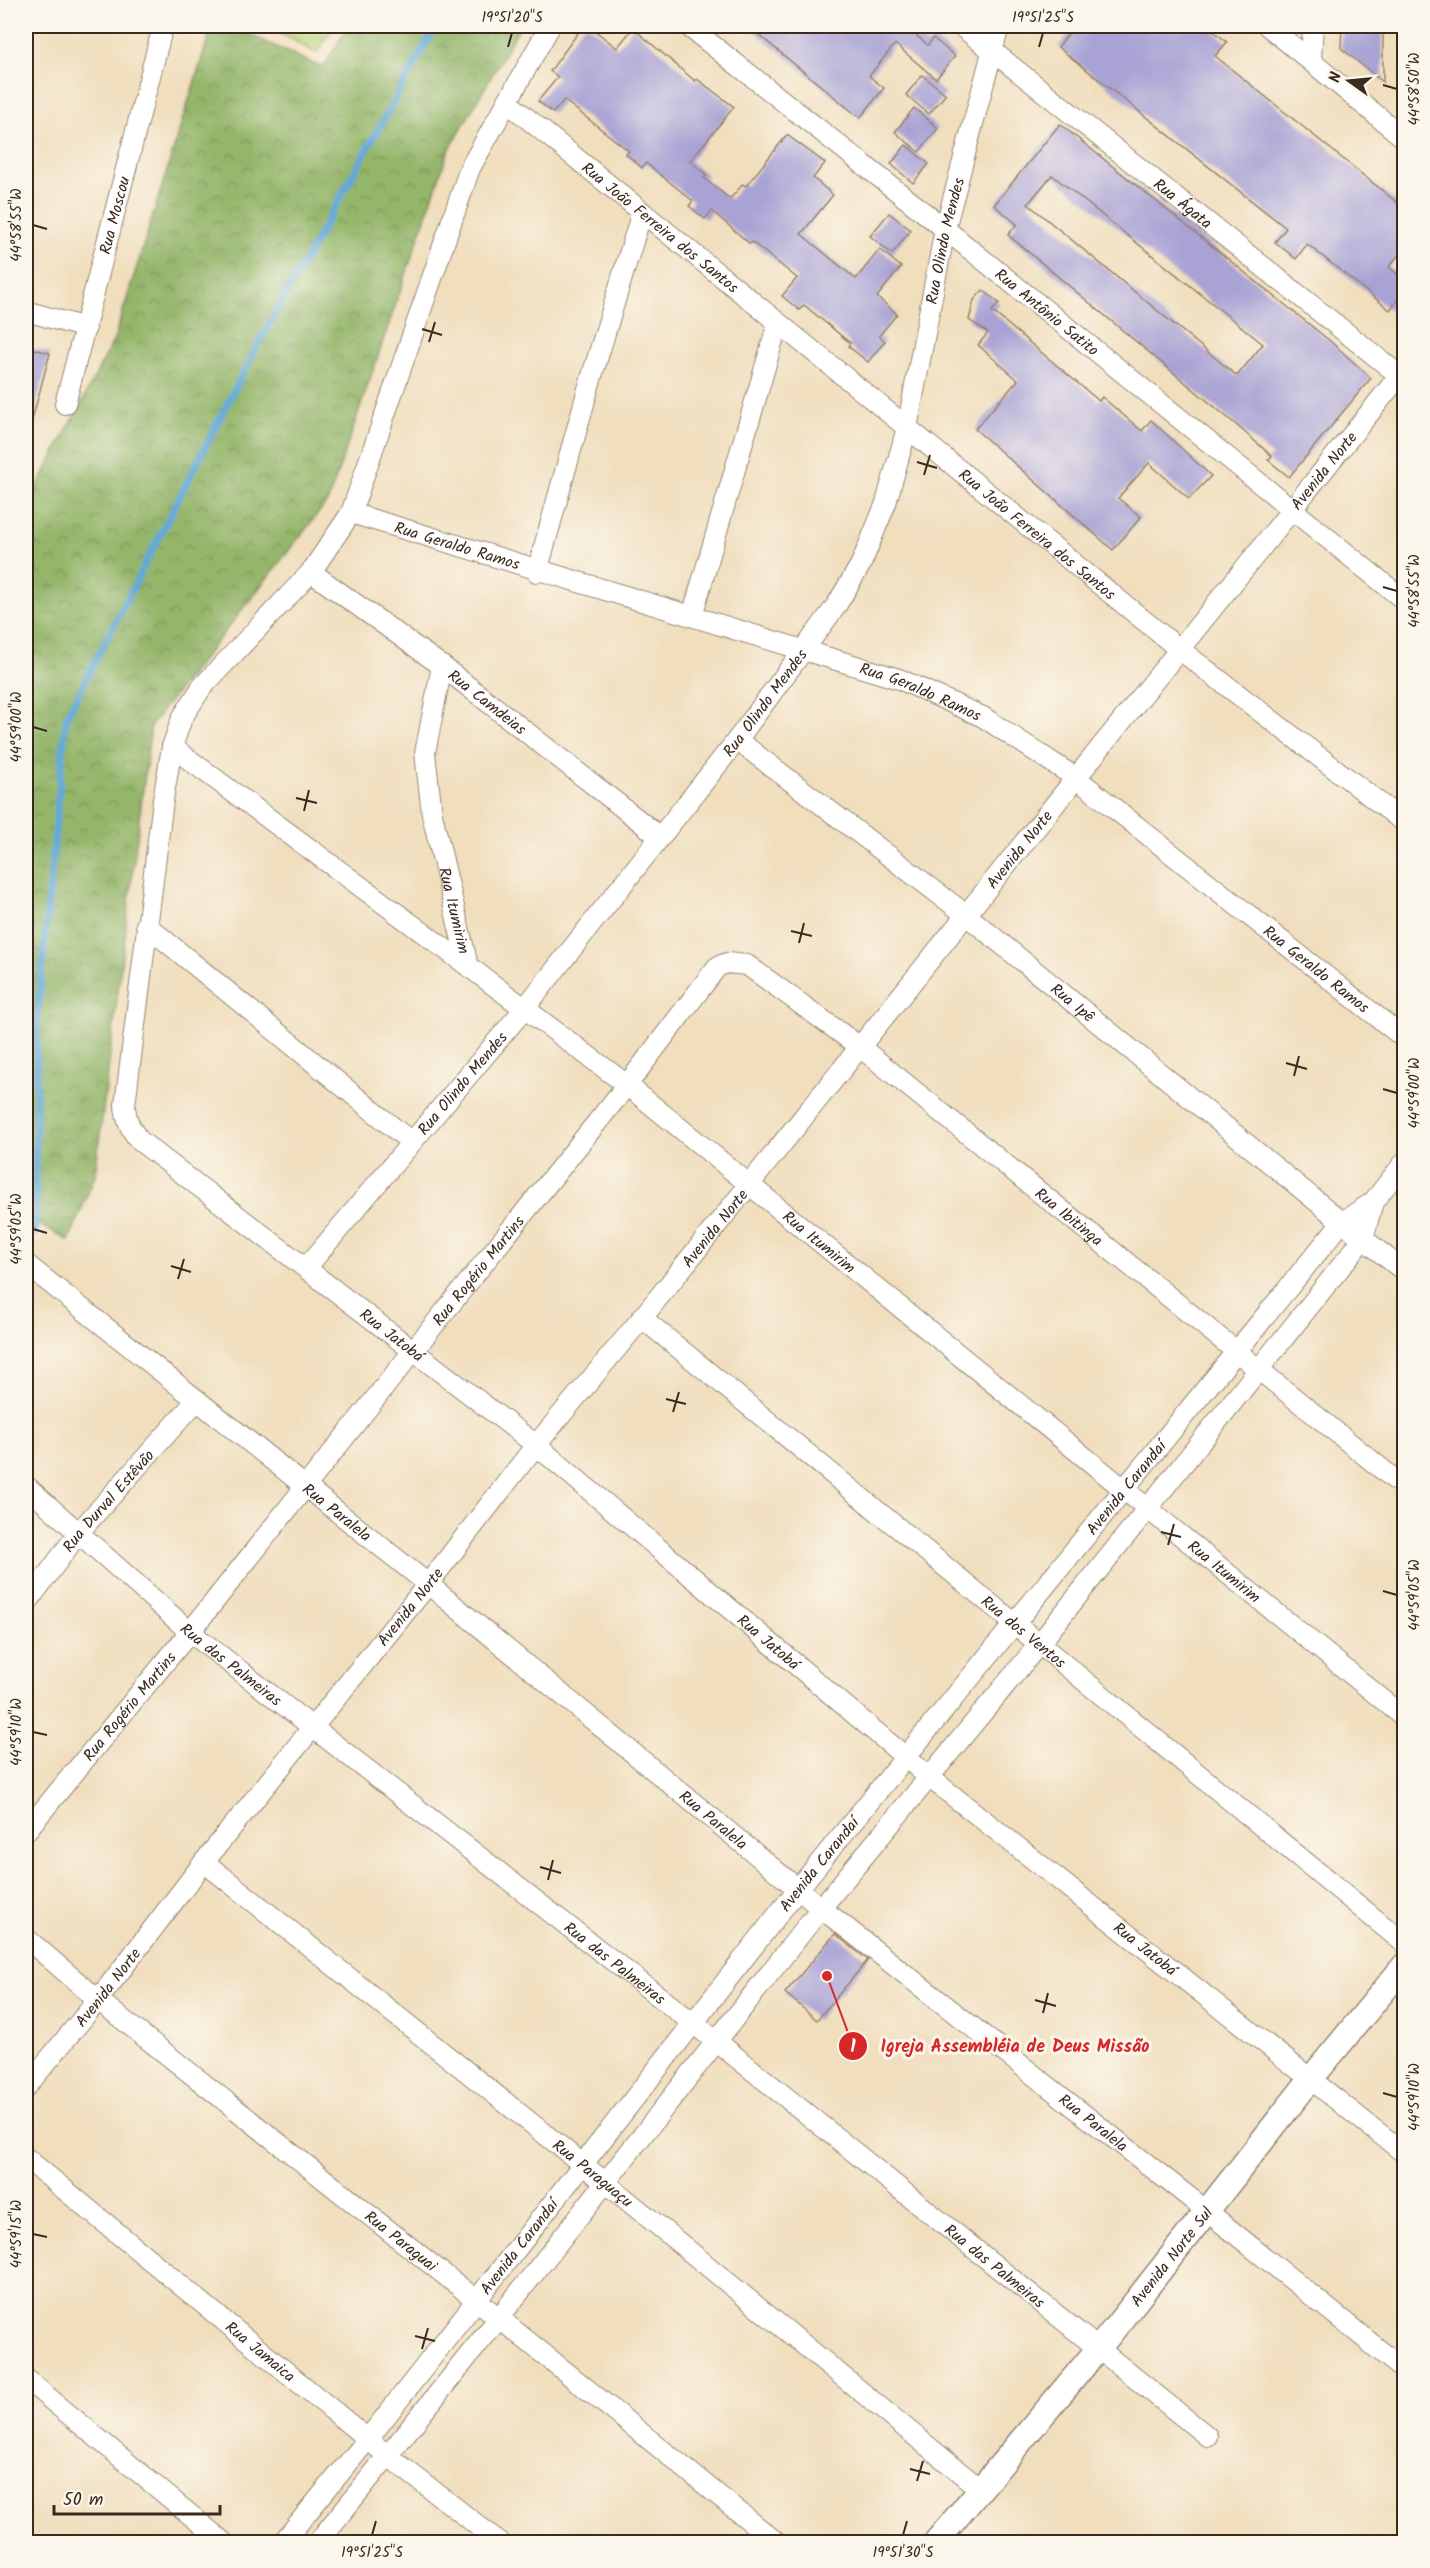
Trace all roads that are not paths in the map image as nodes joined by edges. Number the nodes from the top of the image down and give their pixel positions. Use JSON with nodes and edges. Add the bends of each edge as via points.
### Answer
{"nodes":[{"id":1,"x":163,"y":26,"type":"edge"},
{"id":2,"x":550,"y":26,"type":"edge"},
{"id":3,"x":688,"y":26,"type":"edge"},
{"id":4,"x":961,"y":26,"type":"edge"},
{"id":5,"x":999,"y":26,"type":"edge"},
{"id":6,"x":1268,"y":26,"type":"edge"},
{"id":7,"x":1313,"y":26,"type":"edge"},
{"id":8,"x":993,"y":52,"type":"junction"},
{"id":9,"x":1311,"y":59,"type":"junction"},
{"id":10,"x":507,"y":102,"type":"junction"},
{"id":11,"x":1404,"y":138,"type":"edge"},
{"id":12,"x":642,"y":212,"type":"junction"},
{"id":13,"x":945,"y":229,"type":"junction"},
{"id":14,"x":26,"y":311,"type":"edge"},
{"id":15,"x":778,"y":323,"type":"junction"},
{"id":16,"x":86,"y":328,"type":"junction"},
{"id":17,"x":1403,"y":375,"type":"edge"},
{"id":18,"x":65,"y":404,"type":"dead end"},
{"id":19,"x":907,"y":428,"type":"junction"},
{"id":20,"x":1293,"y":511,"type":"junction"},
{"id":21,"x":351,"y":513,"type":"junction"},
{"id":22,"x":311,"y":572,"type":"junction"},
{"id":23,"x":537,"y":572,"type":"junction"},
{"id":24,"x":1404,"y":600,"type":"edge"},
{"id":25,"x":692,"y":616,"type":"junction"},
{"id":26,"x":1179,"y":649,"type":"junction"},
{"id":27,"x":803,"y":650,"type":"junction"},
{"id":28,"x":442,"y":666,"type":"junction"},
{"id":29,"x":736,"y":740,"type":"junction"},
{"id":30,"x":172,"y":747,"type":"junction"},
{"id":31,"x":1076,"y":778,"type":"junction"},
{"id":32,"x":1404,"y":822,"type":"edge"},
{"id":33,"x":660,"y":837,"type":"junction"},
{"id":34,"x":965,"y":914,"type":"junction"},
{"id":35,"x":146,"y":925,"type":"junction"},
{"id":36,"x":727,"y":963,"type":"joint"},
{"id":37,"x":468,"y":966,"type":"junction"},
{"id":38,"x":525,"y":1008,"type":"junction"},
{"id":39,"x":1404,"y":1038,"type":"edge"},
{"id":40,"x":860,"y":1047,"type":"junction"},
{"id":41,"x":627,"y":1085,"type":"junction"},
{"id":42,"x":411,"y":1142,"type":"junction"},
{"id":43,"x":1404,"y":1163,"type":"edge"},
{"id":44,"x":749,"y":1185,"type":"junction"},
{"id":45,"x":1374,"y":1202,"type":"junction"},
{"id":46,"x":1342,"y":1222,"type":"junction"},
{"id":47,"x":1363,"y":1239,"type":"junction"},
{"id":48,"x":26,"y":1264,"type":"edge"},
{"id":49,"x":306,"y":1268,"type":"junction"},
{"id":50,"x":1404,"y":1271,"type":"edge"},
{"id":51,"x":642,"y":1318,"type":"junction"},
{"id":52,"x":412,"y":1351,"type":"junction"},
{"id":53,"x":1236,"y":1351,"type":"junction"},
{"id":54,"x":1258,"y":1368,"type":"junction"},
{"id":55,"x":197,"y":1400,"type":"junction"},
{"id":56,"x":536,"y":1445,"type":"junction"},
{"id":57,"x":26,"y":1486,"type":"edge"},
{"id":58,"x":304,"y":1486,"type":"junction"},
{"id":59,"x":1404,"y":1487,"type":"edge"},
{"id":60,"x":1124,"y":1488,"type":"junction"},
{"id":61,"x":1148,"y":1508,"type":"junction"},
{"id":62,"x":79,"y":1532,"type":"junction"},
{"id":63,"x":428,"y":1584,"type":"junction"},
{"id":64,"x":26,"y":1604,"type":"edge"},
{"id":65,"x":1016,"y":1624,"type":"junction"},
{"id":66,"x":190,"y":1632,"type":"junction"},
{"id":67,"x":1040,"y":1643,"type":"junction"},
{"id":68,"x":1404,"y":1717,"type":"edge"},
{"id":69,"x":312,"y":1727,"type":"junction"},
{"id":70,"x":906,"y":1758,"type":"junction"},
{"id":71,"x":929,"y":1777,"type":"junction"},
{"id":72,"x":26,"y":1831,"type":"edge"},
{"id":73,"x":204,"y":1862,"type":"junction"},
{"id":74,"x":798,"y":1889,"type":"junction"},
{"id":75,"x":821,"y":1908,"type":"junction"},
{"id":76,"x":26,"y":1938,"type":"edge"},
{"id":77,"x":1404,"y":1943,"type":"edge"},
{"id":78,"x":1404,"y":1966,"type":"edge"},
{"id":79,"x":98,"y":2000,"type":"junction"},
{"id":80,"x":693,"y":2024,"type":"junction"},
{"id":81,"x":716,"y":2041,"type":"junction"},
{"id":82,"x":1310,"y":2079,"type":"junction"},
{"id":83,"x":26,"y":2087,"type":"edge"},
{"id":84,"x":1404,"y":2153,"type":"edge"},
{"id":85,"x":26,"y":2158,"type":"edge"},
{"id":86,"x":584,"y":2164,"type":"junction"},
{"id":87,"x":606,"y":2183,"type":"junction"},
{"id":88,"x":1208,"y":2212,"type":"junction"},
{"id":89,"x":476,"y":2300,"type":"junction"},
{"id":90,"x":499,"y":2318,"type":"junction"},
{"id":91,"x":1099,"y":2348,"type":"junction"},
{"id":92,"x":1404,"y":2370,"type":"edge"},
{"id":93,"x":26,"y":2379,"type":"edge"},
{"id":94,"x":1207,"y":2436,"type":"dead end"},
{"id":95,"x":368,"y":2439,"type":"junction"},
{"id":96,"x":387,"y":2455,"type":"junction"},
{"id":97,"x":980,"y":2489,"type":"junction"},
{"id":98,"x":223,"y":2542,"type":"edge"},
{"id":99,"x":283,"y":2542,"type":"edge"},
{"id":100,"x":318,"y":2542,"type":"edge"},
{"id":101,"x":499,"y":2542,"type":"edge"},
{"id":102,"x":776,"y":2542,"type":"edge"},
{"id":103,"x":936,"y":2542,"type":"edge"}],
"edges":[{"from":1,"to":16,"type":"street","name":"Rua Moscou"},
{"from":2,"to":10,"type":"street"},
{"from":3,"to":13,"type":"street","name":"Rua Antônio Satito"},
{"from":4,"to":8,"type":"street","name":"Rua Ágata"},
{"from":5,"to":8,"type":"street","name":"Rua Olindo Mendes"},
{"from":6,"to":9,"type":"street"},
{"from":7,"to":9,"type":"street"},
{"from":8,"to":13,"type":"street","name":"Rua Olindo Mendes"},
{"from":8,"to":17,"type":"street","name":"Rua Ágata"},
{"from":9,"to":11,"type":"street"},
{"from":10,"to":12,"type":"street","name":"Rua João Ferreira dos Santos"},
{"from":10,"to":21,"type":"street","via":[[470,168]]},
{"from":12,"to":15,"type":"street","name":"Rua João Ferreira dos Santos"},
{"from":12,"to":23,"type":"street"},
{"from":13,"to":19,"type":"street","name":"Rua Olindo Mendes"},
{"from":13,"to":20,"type":"street","name":"Rua Antônio Satito"},
{"from":14,"to":16,"type":"street"},
{"from":15,"to":19,"type":"street","name":"Rua João Ferreira dos Santos"},
{"from":15,"to":25,"type":"street"},
{"from":16,"to":18,"type":"street","name":"Rua Moscou"},
{"from":17,"to":20,"type":"street","name":"Avenida Norte"},
{"from":19,"to":26,"type":"street","name":"Rua João Ferreira dos Santos"},
{"from":19,"to":27,"type":"street","name":"Rua Olindo Mendes","via":[[886,502],[861,564]]},
{"from":20,"to":24,"type":"street","name":"Rua Antônio Satito"},
{"from":20,"to":26,"type":"street","name":"Avenida Norte"},
{"from":21,"to":22,"type":"street"},
{"from":21,"to":23,"type":"street","name":"Rua Geraldo Ramos"},
{"from":22,"to":28,"type":"street","name":"Rua Camdeias"},
{"from":22,"to":30,"type":"street","via":[[202,687],[182,718]]},
{"from":23,"to":25,"type":"street","name":"Rua Geraldo Ramos"},
{"from":25,"to":27,"type":"street","name":"Rua Geraldo Ramos"},
{"from":26,"to":31,"type":"street","name":"Avenida Norte"},
{"from":26,"to":32,"type":"street","name":"Rua João Ferreira dos Santos"},
{"from":27,"to":29,"type":"street","name":"Rua Olindo Mendes"},
{"from":27,"to":31,"type":"street","name":"Rua Geraldo Ramos","via":[[939,696],[983,717]]},
{"from":28,"to":33,"type":"street","name":"Rua Camdeias"},
{"from":28,"to":37,"type":"street","name":"Rua Itumirim","via":[[425,753],[432,813]]},
{"from":29,"to":33,"type":"street","name":"Rua Olindo Mendes"},
{"from":29,"to":34,"type":"street","name":"Rua Ipê"},
{"from":30,"to":35,"type":"street"},
{"from":30,"to":37,"type":"street"},
{"from":31,"to":34,"type":"street","name":"Avenida Norte"},
{"from":31,"to":39,"type":"street","name":"Rua Geraldo Ramos"},
{"from":33,"to":38,"type":"street","name":"Rua Olindo Mendes"},
{"from":34,"to":40,"type":"street","name":"Avenida Norte"},
{"from":34,"to":46,"type":"street","name":"Rua Ipê"},
{"from":35,"to":42,"type":"street"},
{"from":35,"to":49,"type":"street","name":"Rua Jatobá","via":[[125,1105],[130,1130]]},
{"from":36,"to":40,"type":"street","name":"Rua Ibitinga","via":[[747,965]]},
{"from":36,"to":41,"type":"street","name":"Rua Rogério Martins","via":[[717,967]]},
{"from":37,"to":38,"type":"street","name":"Rua Itumirim"},
{"from":38,"to":41,"type":"street","name":"Rua Itumirim"},
{"from":38,"to":42,"type":"street","name":"Rua Olindo Mendes"},
{"from":40,"to":44,"type":"street","name":"Avenida Norte"},
{"from":40,"to":53,"type":"street","name":"Rua Ibitinga"},
{"from":41,"to":44,"type":"street","name":"Rua Itumirim"},
{"from":41,"to":52,"type":"street","name":"Rua Rogério Martins"},
{"from":42,"to":49,"type":"street","name":"Rua Olindo Mendes"},
{"from":43,"to":45,"type":"street","name":"Avenida Carandaí"},
{"from":44,"to":51,"type":"street","name":"Avenida Norte"},
{"from":44,"to":60,"type":"street","name":"Rua Itumirim"},
{"from":45,"to":46,"type":"street","name":"Avenida Carandaí"},
{"from":45,"to":47,"type":"street","name":"Avenida Carandaí"},
{"from":46,"to":47,"type":"street","name":"Rua Ipê"},
{"from":46,"to":53,"type":"street","name":"Avenida Carandaí"},
{"from":47,"to":50,"type":"street","name":"Rua Ipê"},
{"from":47,"to":54,"type":"street","name":"Avenida Carandaí"},
{"from":48,"to":55,"type":"street","name":"Rua Paralela"},
{"from":49,"to":52,"type":"street","name":"Rua Jatobá"},
{"from":51,"to":56,"type":"street","name":"Avenida Norte"},
{"from":51,"to":65,"type":"street","name":"Rua dos Ventos"},
{"from":52,"to":56,"type":"street","name":"Rua Jatobá"},
{"from":52,"to":58,"type":"street","name":"Rua Rogério Martins"},
{"from":53,"to":54,"type":"street","name":"Rua Ibitinga"},
{"from":53,"to":60,"type":"street","name":"Avenida Carandaí"},
{"from":54,"to":59,"type":"street","name":"Rua Ibitinga"},
{"from":54,"to":61,"type":"street","name":"Avenida Carandaí"},
{"from":55,"to":58,"type":"street","name":"Rua Paralela"},
{"from":55,"to":62,"type":"street","name":"Rua Durval Estêvão"},
{"from":56,"to":63,"type":"street","name":"Avenida Norte"},
{"from":56,"to":70,"type":"street","name":"Rua Jatobá"},
{"from":57,"to":62,"type":"street","name":"Rua das Palmeiras"},
{"from":58,"to":63,"type":"street","name":"Rua Paralela"},
{"from":58,"to":66,"type":"street","name":"Rua Rogério Martins"},
{"from":60,"to":61,"type":"street","name":"Rua Itumirim"},
{"from":60,"to":65,"type":"street","name":"Avenida Carandaí"},
{"from":61,"to":67,"type":"street","name":"Avenida Carandaí"},
{"from":61,"to":68,"type":"street","name":"Rua Itumirim"},
{"from":62,"to":64,"type":"street","name":"Rua Durval Estêvão"},
{"from":62,"to":66,"type":"street","name":"Rua das Palmeiras"},
{"from":63,"to":69,"type":"street","name":"Avenida Norte"},
{"from":63,"to":74,"type":"street","name":"Rua Paralela"},
{"from":65,"to":67,"type":"street","name":"Rua dos Ventos"},
{"from":65,"to":70,"type":"street","name":"Avenida Carandaí"},
{"from":66,"to":69,"type":"street","name":"Rua das Palmeiras"},
{"from":66,"to":72,"type":"street","name":"Rua Rogério Martins"},
{"from":67,"to":71,"type":"street","name":"Avenida Carandaí"},
{"from":67,"to":77,"type":"street","name":"Rua dos Ventos"},
{"from":69,"to":73,"type":"street","name":"Avenida Norte"},
{"from":69,"to":80,"type":"street","name":"Rua das Palmeiras"},
{"from":70,"to":71,"type":"street","name":"Rua Jatobá"},
{"from":70,"to":74,"type":"street","name":"Avenida Carandaí"},
{"from":71,"to":75,"type":"street","name":"Avenida Carandaí"},
{"from":71,"to":82,"type":"street","name":"Rua Jatobá"},
{"from":73,"to":79,"type":"street","name":"Avenida Norte"},
{"from":73,"to":86,"type":"street","name":"Rua Paraguaçu"},
{"from":74,"to":75,"type":"street","name":"Rua Paralela"},
{"from":74,"to":80,"type":"street","name":"Avenida Carandaí"},
{"from":75,"to":81,"type":"street","name":"Avenida Carandaí"},
{"from":75,"to":88,"type":"street","name":"Rua Paralela"},
{"from":76,"to":79,"type":"street","name":"Rua Paraguai"},
{"from":78,"to":82,"type":"street","name":"Avenida Norte Sul"},
{"from":79,"to":83,"type":"street","name":"Avenida Norte"},
{"from":79,"to":89,"type":"street","name":"Rua Paraguai"},
{"from":80,"to":81,"type":"street","name":"Rua das Palmeiras"},
{"from":80,"to":86,"type":"street","name":"Avenida Carandaí"},
{"from":81,"to":87,"type":"street","name":"Avenida Carandaí"},
{"from":81,"to":91,"type":"street","name":"Rua das Palmeiras"},
{"from":82,"to":84,"type":"street","name":"Rua Jatobá"},
{"from":82,"to":88,"type":"street","name":"Avenida Norte Sul"},
{"from":85,"to":95,"type":"street","name":"Rua Jamaica"},
{"from":86,"to":87,"type":"street","name":"Rua Paraguaçu"},
{"from":86,"to":89,"type":"street","name":"Avenida Carandaí"},
{"from":87,"to":90,"type":"street","name":"Avenida Carandaí"},
{"from":87,"to":97,"type":"street","name":"Rua Paraguaçu"},
{"from":88,"to":91,"type":"street","name":"Avenida Norte Sul"},
{"from":88,"to":92,"type":"street","name":"Rua Paralela"},
{"from":89,"to":90,"type":"street","name":"Rua Paraguai"},
{"from":89,"to":95,"type":"street","name":"Avenida Carandaí"},
{"from":90,"to":96,"type":"street","name":"Avenida Carandaí"},
{"from":90,"to":102,"type":"street","name":"Rua Paraguai"},
{"from":91,"to":94,"type":"street","name":"Rua das Palmeiras"},
{"from":91,"to":97,"type":"street","name":"Avenida Norte Sul"},
{"from":93,"to":98,"type":"street"},
{"from":95,"to":96,"type":"street","name":"Rua Jamaica"},
{"from":95,"to":99,"type":"street","name":"Avenida Carandaí"},
{"from":96,"to":100,"type":"street","name":"Avenida Carandaí"},
{"from":96,"to":101,"type":"street","name":"Rua Jamaica"},
{"from":97,"to":103,"type":"street","name":"Avenida Norte Sul"}]}
